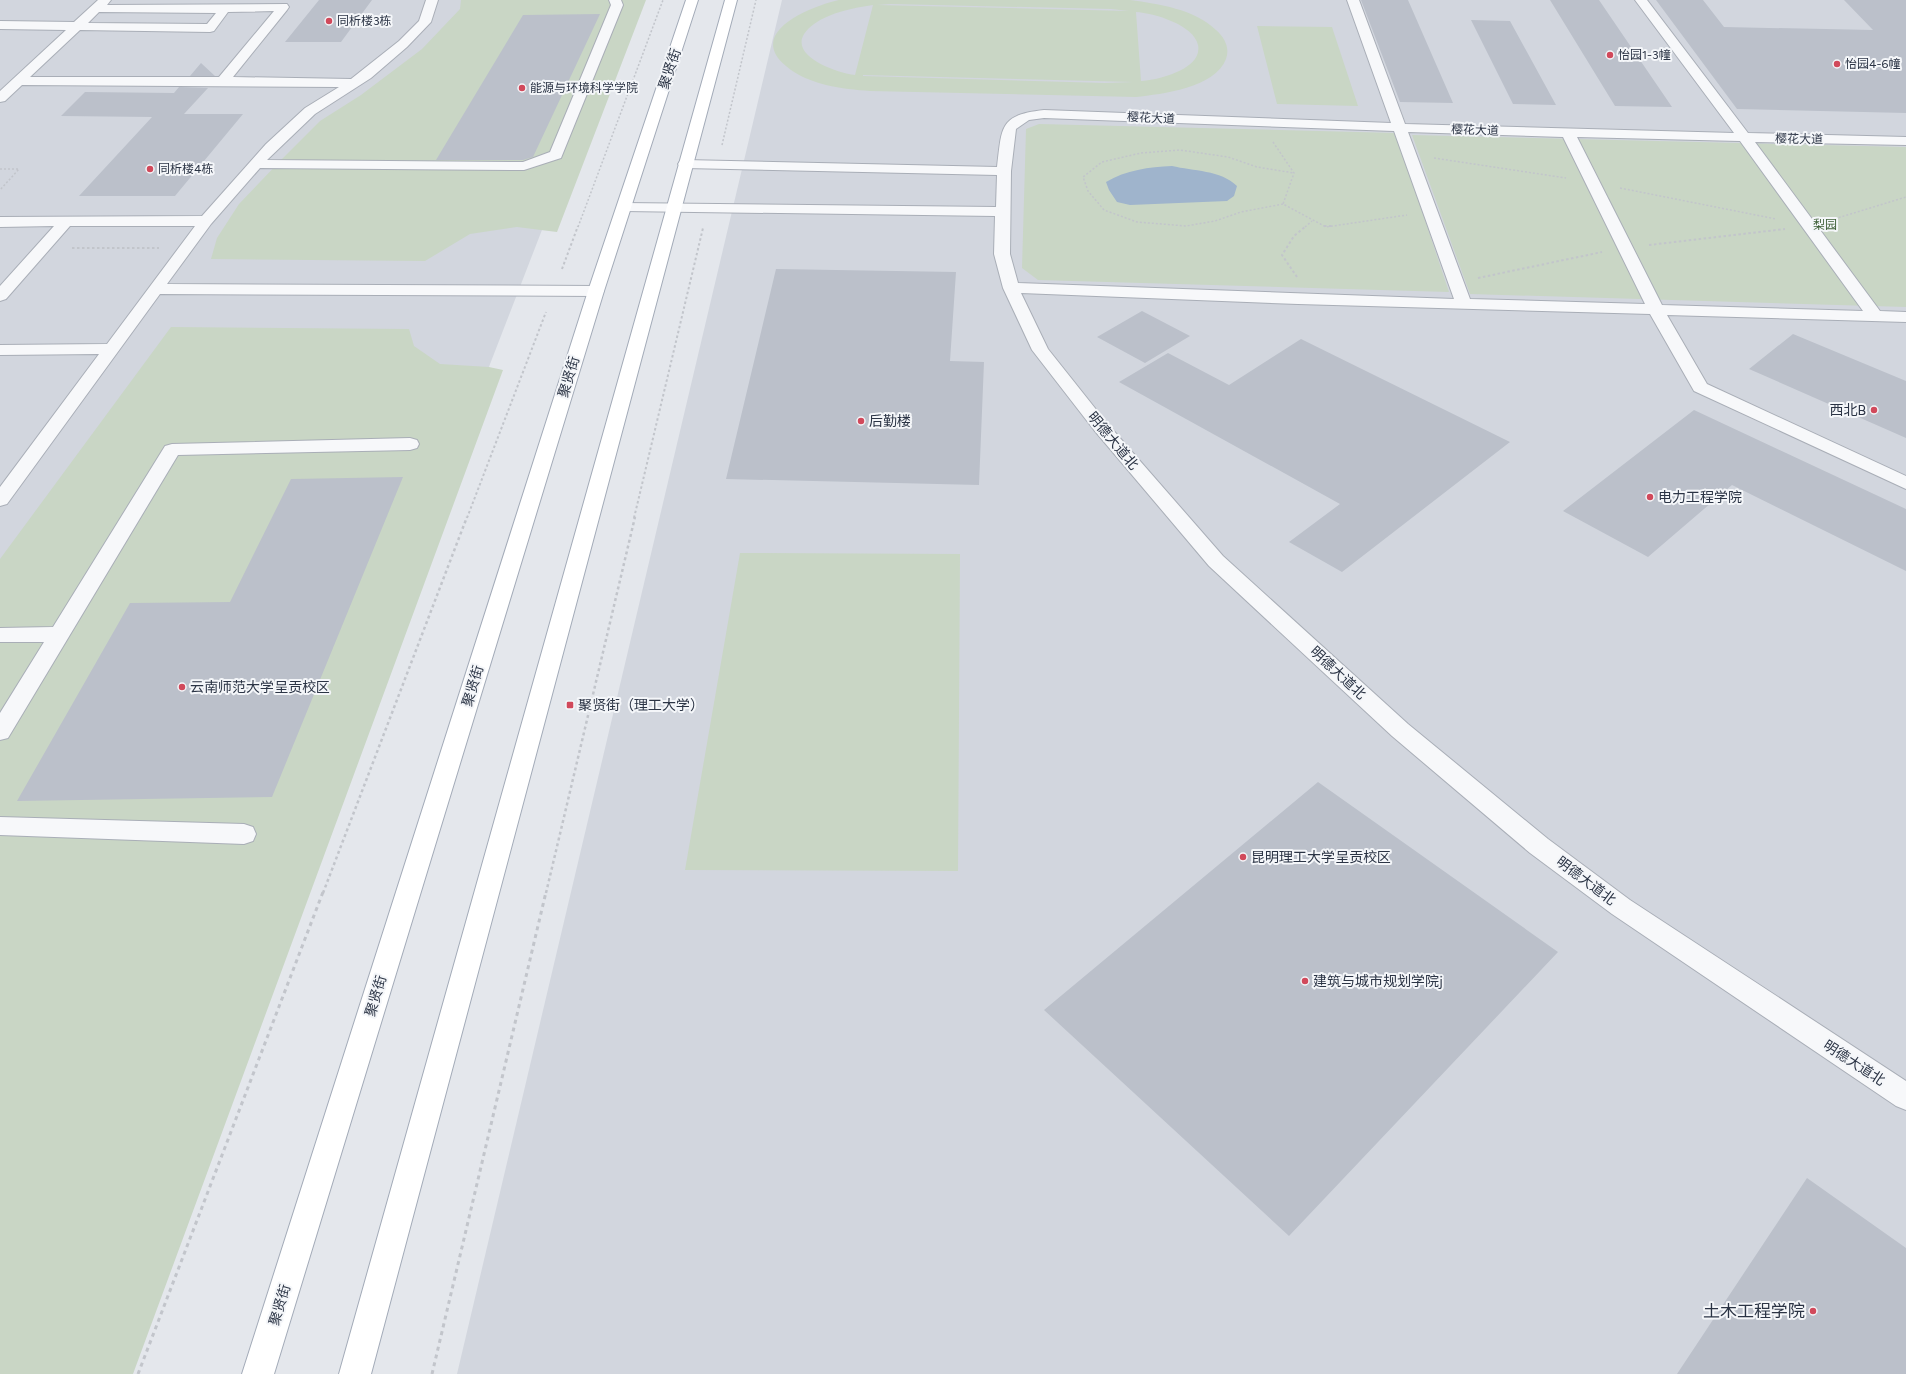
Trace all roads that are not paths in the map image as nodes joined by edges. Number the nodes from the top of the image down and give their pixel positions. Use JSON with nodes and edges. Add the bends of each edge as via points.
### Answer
{"nodes":[{"id":1,"x":432,"y":0,"type":"edge"},
{"id":2,"x":615,"y":0,"type":"edge"},
{"id":3,"x":692,"y":0,"type":"edge"},
{"id":4,"x":731,"y":0,"type":"edge"},
{"id":5,"x":1353,"y":0,"type":"edge"},
{"id":6,"x":1641,"y":0,"type":"edge"},
{"id":7,"x":100,"y":4,"type":"edge"},
{"id":8,"x":225,"y":9,"type":"junction"},
{"id":9,"x":0,"y":25,"type":"edge"},
{"id":10,"x":78,"y":25,"type":"junction"},
{"id":11,"x":18,"y":81,"type":"junction"},
{"id":12,"x":222,"y":82,"type":"junction"},
{"id":13,"x":353,"y":83,"type":"junction"},
{"id":14,"x":0,"y":98,"type":"edge"},
{"id":15,"x":1044,"y":114,"type":"joint"},
{"id":16,"x":1398,"y":127,"type":"junction"},
{"id":17,"x":1568,"y":134,"type":"junction"},
{"id":18,"x":1745,"y":138,"type":"junction"},
{"id":19,"x":1906,"y":141,"type":"edge"},
{"id":20,"x":256,"y":164,"type":"junction"},
{"id":21,"x":685,"y":164,"type":"junction"},
{"id":22,"x":1004,"y":171,"type":"junction"},
{"id":23,"x":624,"y":207,"type":"junction"},
{"id":24,"x":674,"y":208,"type":"junction"},
{"id":25,"x":1002,"y":212,"type":"junction"},
{"id":26,"x":206,"y":221,"type":"junction"},
{"id":27,"x":0,"y":222,"type":"edge"},
{"id":28,"x":66,"y":222,"type":"junction"},
{"id":29,"x":1011,"y":288,"type":"junction"},
{"id":30,"x":156,"y":289,"type":"junction"},
{"id":31,"x":596,"y":291,"type":"junction"},
{"id":32,"x":0,"y":296,"type":"edge"},
{"id":33,"x":1464,"y":304,"type":"junction"},
{"id":34,"x":1656,"y":310,"type":"junction"},
{"id":35,"x":1875,"y":316,"type":"junction"},
{"id":36,"x":1906,"y":317,"type":"edge"},
{"id":37,"x":0,"y":350,"type":"edge"},
{"id":38,"x":112,"y":350,"type":"junction"},
{"id":39,"x":410,"y":444,"type":"dead end"},
{"id":40,"x":1906,"y":483,"type":"edge"},
{"id":41,"x":0,"y":500,"type":"edge"},
{"id":42,"x":60,"y":634,"type":"junction"},
{"id":43,"x":0,"y":635,"type":"edge"},
{"id":44,"x":0,"y":732,"type":"edge"},
{"id":45,"x":0,"y":826,"type":"edge"},
{"id":46,"x":244,"y":834,"type":"dead end"},
{"id":47,"x":1906,"y":1097,"type":"edge"},
{"id":48,"x":258,"y":1374,"type":"edge"},
{"id":49,"x":355,"y":1374,"type":"edge"}],
"edges":[{"from":1,"to":13,"type":"street","via":[[425,22],[371,71]]},
{"from":2,"to":20,"type":"street","via":[[617,5],[556,155],[524,166]]},
{"from":3,"to":23,"type":"main road","name":"聚贤街"},
{"from":4,"to":21,"type":"main road"},
{"from":5,"to":16,"type":"street"},
{"from":6,"to":18,"type":"street"},
{"from":7,"to":8,"type":"street"},
{"from":7,"to":10,"type":"street"},
{"from":8,"to":10,"type":"street","via":[[210,28]]},
{"from":8,"to":12,"type":"street","via":[[283,7]]},
{"from":9,"to":10,"type":"street"},
{"from":10,"to":11,"type":"street"},
{"from":11,"to":12,"type":"street"},
{"from":11,"to":14,"type":"street"},
{"from":12,"to":13,"type":"street"},
{"from":13,"to":20,"type":"street","via":[[310,111]]},
{"from":15,"to":16,"type":"street","name":"樱花大道","via":[[1259,124]]},
{"from":15,"to":22,"type":"street","name":"明德大道北","via":[[1026,116],[1015,121],[1009,129]]},
{"from":16,"to":17,"type":"street","name":"樱花大道"},
{"from":16,"to":33,"type":"street"},
{"from":17,"to":18,"type":"street","name":"樱花大道"},
{"from":17,"to":34,"type":"street"},
{"from":18,"to":19,"type":"street","name":"樱花大道"},
{"from":18,"to":35,"type":"street"},
{"from":20,"to":26,"type":"street"},
{"from":21,"to":22,"type":"street"},
{"from":21,"to":24,"type":"main road"},
{"from":22,"to":25,"type":"street","name":"明德大道北"},
{"from":23,"to":24,"type":"street"},
{"from":23,"to":31,"type":"main road","name":"聚贤街"},
{"from":24,"to":25,"type":"street"},
{"from":24,"to":49,"type":"main road"},
{"from":25,"to":29,"type":"street","name":"明德大道北","via":[[1002,254]]},
{"from":26,"to":28,"type":"street"},
{"from":26,"to":30,"type":"street"},
{"from":27,"to":28,"type":"street"},
{"from":28,"to":32,"type":"street"},
{"from":29,"to":33,"type":"street"},
{"from":29,"to":47,"type":"street","name":"明德大道北","via":[[1040,350],[1100,426],[1216,561],[1400,730],[1539,846],[1621,907]]},
{"from":30,"to":31,"type":"street"},
{"from":30,"to":38,"type":"street"},
{"from":31,"to":48,"type":"main road","name":"聚贤街"},
{"from":33,"to":34,"type":"street"},
{"from":34,"to":35,"type":"street"},
{"from":34,"to":40,"type":"street","via":[[1700,387]]},
{"from":35,"to":36,"type":"street"},
{"from":37,"to":38,"type":"street"},
{"from":38,"to":41,"type":"street"},
{"from":39,"to":42,"type":"street","via":[[172,450]]},
{"from":42,"to":43,"type":"street"},
{"from":42,"to":44,"type":"street"},
{"from":45,"to":46,"type":"street"}]}
